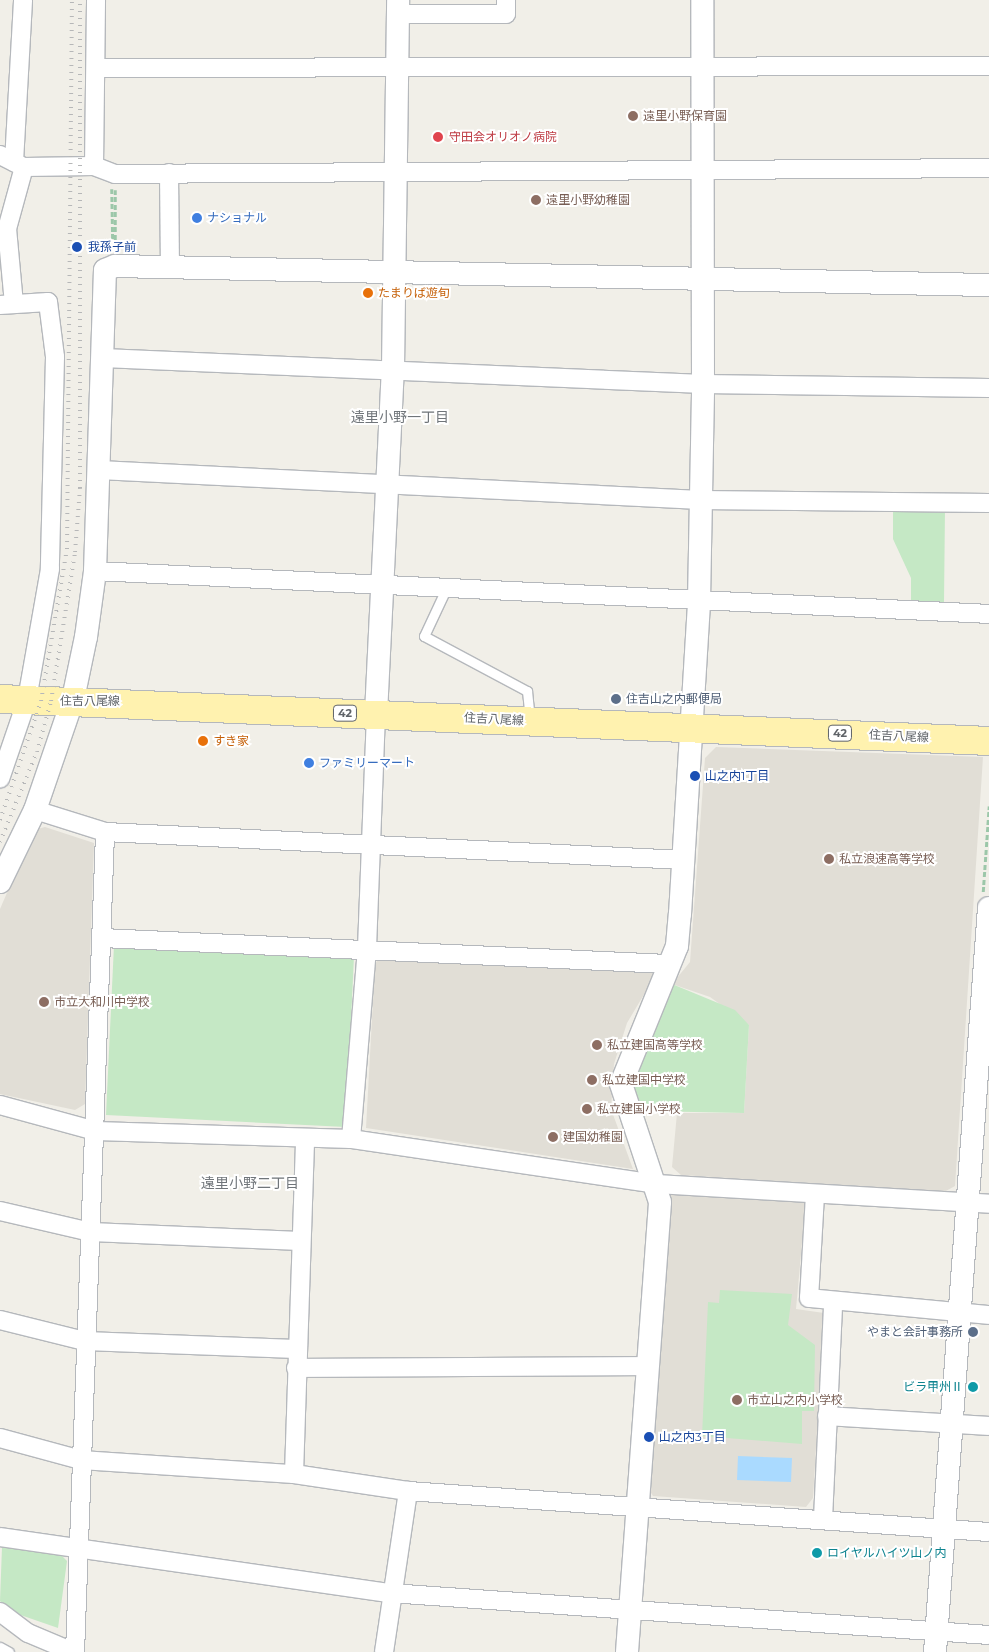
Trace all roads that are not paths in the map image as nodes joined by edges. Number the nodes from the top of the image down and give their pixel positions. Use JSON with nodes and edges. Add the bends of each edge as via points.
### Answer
{"nodes":[{"id":1,"x":22,"y":0,"type":"edge"},
{"id":2,"x":96,"y":0,"type":"edge"},
{"id":3,"x":506,"y":0,"type":"edge"},
{"id":4,"x":702,"y":0,"type":"edge"},
{"id":5,"x":398,"y":7,"type":"edge"},
{"id":6,"x":989,"y":66,"type":"edge"},
{"id":7,"x":702,"y":67,"type":"junction"},
{"id":8,"x":96,"y":68,"type":"junction"},
{"id":9,"x":398,"y":69,"type":"junction"},
{"id":10,"x":13,"y":161,"type":"edge"},
{"id":11,"x":94,"y":166,"type":"junction"},
{"id":12,"x":703,"y":168,"type":"junction"},
{"id":13,"x":989,"y":168,"type":"edge"},
{"id":14,"x":398,"y":170,"type":"junction"},
{"id":15,"x":169,"y":173,"type":"junction"},
{"id":16,"x":4,"y":226,"type":"edge"},
{"id":17,"x":170,"y":268,"type":"junction"},
{"id":18,"x":395,"y":274,"type":"junction"},
{"id":19,"x":702,"y":280,"type":"junction"},
{"id":20,"x":989,"y":284,"type":"edge"},
{"id":21,"x":7,"y":304,"type":"edge"},
{"id":22,"x":103,"y":358,"type":"junction"},
{"id":23,"x":393,"y":368,"type":"junction"},
{"id":24,"x":703,"y":384,"type":"junction"},
{"id":25,"x":989,"y":388,"type":"edge"},
{"id":26,"x":99,"y":470,"type":"junction"},
{"id":27,"x":389,"y":483,"type":"junction"},
{"id":28,"x":700,"y":500,"type":"junction"},
{"id":29,"x":989,"y":503,"type":"edge"},
{"id":30,"x":94,"y":572,"type":"junction"},
{"id":31,"x":384,"y":586,"type":"junction"},
{"id":32,"x":446,"y":590,"type":"junction"},
{"id":33,"x":698,"y":601,"type":"junction"},
{"id":34,"x":989,"y":614,"type":"edge"},
{"id":35,"x":0,"y":699,"type":"edge"},
{"id":36,"x":73,"y":699,"type":"junction"},
{"id":37,"x":27,"y":700,"type":"junction"},
{"id":38,"x":376,"y":714,"type":"junction"},
{"id":39,"x":530,"y":720,"type":"junction"},
{"id":40,"x":691,"y":726,"type":"junction"},
{"id":41,"x":989,"y":741,"type":"edge"},
{"id":42,"x":0,"y":779,"type":"edge"},
{"id":43,"x":35,"y":810,"type":"junction"},
{"id":44,"x":105,"y":832,"type":"junction"},
{"id":45,"x":371,"y":844,"type":"junction"},
{"id":46,"x":684,"y":860,"type":"junction"},
{"id":47,"x":0,"y":882,"type":"edge"},
{"id":48,"x":989,"y":908,"type":"edge"},
{"id":49,"x":102,"y":938,"type":"junction"},
{"id":50,"x":367,"y":948,"type":"junction"},
{"id":51,"x":669,"y":964,"type":"junction"},
{"id":52,"x":987,"y":978,"type":"edge"},
{"id":53,"x":986,"y":1020,"type":"edge"},
{"id":54,"x":982,"y":1089,"type":"edge"},
{"id":55,"x":0,"y":1105,"type":"edge"},
{"id":56,"x":96,"y":1131,"type":"junction"},
{"id":57,"x":351,"y":1139,"type":"junction"},
{"id":58,"x":305,"y":1140,"type":"junction"},
{"id":59,"x":657,"y":1184,"type":"junction"},
{"id":60,"x":815,"y":1195,"type":"junction"},
{"id":61,"x":979,"y":1204,"type":"edge"},
{"id":62,"x":0,"y":1211,"type":"edge"},
{"id":63,"x":91,"y":1232,"type":"junction"},
{"id":64,"x":300,"y":1241,"type":"junction"},
{"id":65,"x":833,"y":1303,"type":"junction"},
{"id":66,"x":960,"y":1312,"type":"junction"},
{"id":67,"x":989,"y":1314,"type":"edge"},
{"id":68,"x":0,"y":1320,"type":"edge"},
{"id":69,"x":85,"y":1341,"type":"junction"},
{"id":70,"x":296,"y":1349,"type":"junction"},
{"id":71,"x":648,"y":1366,"type":"junction"},
{"id":72,"x":296,"y":1368,"type":"junction"},
{"id":73,"x":828,"y":1416,"type":"junction"},
{"id":74,"x":953,"y":1424,"type":"junction"},
{"id":75,"x":989,"y":1426,"type":"edge"},
{"id":76,"x":0,"y":1438,"type":"edge"},
{"id":77,"x":81,"y":1460,"type":"junction"},
{"id":78,"x":294,"y":1474,"type":"junction"},
{"id":79,"x":408,"y":1491,"type":"junction"},
{"id":80,"x":638,"y":1505,"type":"junction"},
{"id":81,"x":823,"y":1519,"type":"junction"},
{"id":82,"x":946,"y":1529,"type":"junction"},
{"id":83,"x":989,"y":1532,"type":"edge"},
{"id":84,"x":0,"y":1537,"type":"edge"},
{"id":85,"x":78,"y":1548,"type":"junction"},
{"id":86,"x":390,"y":1593,"type":"junction"},
{"id":87,"x":0,"y":1612,"type":"edge"},
{"id":88,"x":630,"y":1612,"type":"junction"},
{"id":89,"x":989,"y":1635,"type":"edge"},
{"id":90,"x":936,"y":1642,"type":"edge"},
{"id":91,"x":0,"y":1647,"type":"edge"},
{"id":92,"x":9,"y":1652,"type":"edge"},
{"id":93,"x":74,"y":1652,"type":"edge"},
{"id":94,"x":384,"y":1652,"type":"edge"},
{"id":95,"x":627,"y":1652,"type":"edge"}],
"edges":[{"from":1,"to":10,"type":"street"},
{"from":2,"to":8,"type":"street"},
{"from":3,"to":5,"type":"street","via":[[506,14]]},
{"from":4,"to":7,"type":"street"},
{"from":5,"to":9,"type":"street"},
{"from":6,"to":7,"type":"street"},
{"from":7,"to":9,"type":"street"},
{"from":7,"to":12,"type":"street"},
{"from":8,"to":9,"type":"street"},
{"from":8,"to":11,"type":"street"},
{"from":9,"to":14,"type":"street"},
{"from":10,"to":11,"type":"street"},
{"from":10,"to":16,"type":"street"},
{"from":11,"to":15,"type":"street","via":[[115,174]]},
{"from":12,"to":13,"type":"street"},
{"from":12,"to":14,"type":"street"},
{"from":12,"to":19,"type":"street"},
{"from":14,"to":15,"type":"street"},
{"from":14,"to":18,"type":"street"},
{"from":15,"to":17,"type":"street"},
{"from":16,"to":21,"type":"street"},
{"from":17,"to":18,"type":"street"},
{"from":17,"to":22,"type":"street","via":[[115,266],[105,270]]},
{"from":18,"to":19,"type":"street"},
{"from":18,"to":23,"type":"street"},
{"from":19,"to":20,"type":"street"},
{"from":19,"to":24,"type":"street"},
{"from":21,"to":37,"type":"street","via":[[48,302],[55,357],[50,569]]},
{"from":22,"to":23,"type":"street"},
{"from":22,"to":26,"type":"street"},
{"from":23,"to":24,"type":"street"},
{"from":23,"to":27,"type":"street"},
{"from":24,"to":25,"type":"street"},
{"from":24,"to":28,"type":"street"},
{"from":26,"to":27,"type":"street"},
{"from":26,"to":30,"type":"street"},
{"from":27,"to":28,"type":"street"},
{"from":27,"to":31,"type":"street"},
{"from":28,"to":29,"type":"street"},
{"from":28,"to":33,"type":"street"},
{"from":30,"to":31,"type":"street"},
{"from":30,"to":36,"type":"street"},
{"from":31,"to":32,"type":"street"},
{"from":31,"to":38,"type":"street"},
{"from":32,"to":33,"type":"street"},
{"from":32,"to":39,"type":"lane","via":[[424,636],[528,691]]},
{"from":33,"to":34,"type":"street"},
{"from":33,"to":40,"type":"street"},
{"from":35,"to":37,"type":"main road","name":"住吉八尾線","number":"42"},
{"from":36,"to":37,"type":"main road","name":"住吉八尾線","number":"42"},
{"from":36,"to":38,"type":"main road","name":"住吉八尾線","number":"42"},
{"from":36,"to":43,"type":"street"},
{"from":37,"to":42,"type":"street"},
{"from":38,"to":39,"type":"main road","name":"住吉八尾線","number":"42"},
{"from":38,"to":45,"type":"street"},
{"from":39,"to":40,"type":"main road","name":"住吉八尾線","number":"42"},
{"from":40,"to":41,"type":"main road","name":"住吉八尾線","number":"42"},
{"from":40,"to":46,"type":"street"},
{"from":43,"to":44,"type":"street"},
{"from":43,"to":47,"type":"street"},
{"from":44,"to":45,"type":"street"},
{"from":44,"to":49,"type":"street"},
{"from":45,"to":46,"type":"street"},
{"from":45,"to":50,"type":"street"},
{"from":46,"to":51,"type":"street","via":[[678,946]]},
{"from":48,"to":52,"type":"street"},
{"from":49,"to":50,"type":"street"},
{"from":49,"to":56,"type":"street"},
{"from":50,"to":51,"type":"street"},
{"from":50,"to":57,"type":"street"},
{"from":51,"to":59,"type":"street","via":[[621,1084],[631,1126]]},
{"from":52,"to":53,"type":"street"},
{"from":53,"to":54,"type":"street"},
{"from":54,"to":61,"type":"street"},
{"from":55,"to":56,"type":"street"},
{"from":56,"to":58,"type":"street"},
{"from":56,"to":63,"type":"street"},
{"from":57,"to":58,"type":"street"},
{"from":57,"to":59,"type":"street"},
{"from":58,"to":64,"type":"street"},
{"from":59,"to":60,"type":"street"},
{"from":59,"to":71,"type":"street","via":[[660,1202]]},
{"from":60,"to":61,"type":"street"},
{"from":60,"to":65,"type":"street","via":[[809,1298]]},
{"from":61,"to":66,"type":"street"},
{"from":62,"to":63,"type":"street"},
{"from":63,"to":64,"type":"street"},
{"from":63,"to":69,"type":"street"},
{"from":64,"to":70,"type":"street"},
{"from":65,"to":66,"type":"street"},
{"from":65,"to":73,"type":"street"},
{"from":66,"to":67,"type":"street"},
{"from":66,"to":74,"type":"street"},
{"from":68,"to":69,"type":"street"},
{"from":69,"to":70,"type":"street"},
{"from":69,"to":77,"type":"street"},
{"from":70,"to":72,"type":"street"},
{"from":71,"to":72,"type":"street"},
{"from":71,"to":80,"type":"street"},
{"from":72,"to":78,"type":"street"},
{"from":73,"to":74,"type":"street"},
{"from":73,"to":81,"type":"street"},
{"from":74,"to":75,"type":"street"},
{"from":74,"to":82,"type":"street"},
{"from":76,"to":77,"type":"street"},
{"from":77,"to":78,"type":"street"},
{"from":77,"to":85,"type":"street"},
{"from":78,"to":79,"type":"street"},
{"from":79,"to":80,"type":"street"},
{"from":79,"to":86,"type":"street"},
{"from":80,"to":81,"type":"street"},
{"from":80,"to":88,"type":"street"},
{"from":81,"to":82,"type":"street"},
{"from":82,"to":83,"type":"street"},
{"from":82,"to":90,"type":"street"},
{"from":84,"to":85,"type":"street"},
{"from":85,"to":86,"type":"street"},
{"from":85,"to":93,"type":"street"},
{"from":86,"to":88,"type":"street"},
{"from":86,"to":94,"type":"street"},
{"from":87,"to":93,"type":"street","via":[[28,1633]]},
{"from":88,"to":90,"type":"street"},
{"from":88,"to":95,"type":"street"},
{"from":89,"to":90,"type":"street"},
{"from":91,"to":92,"type":"lane"}]}
